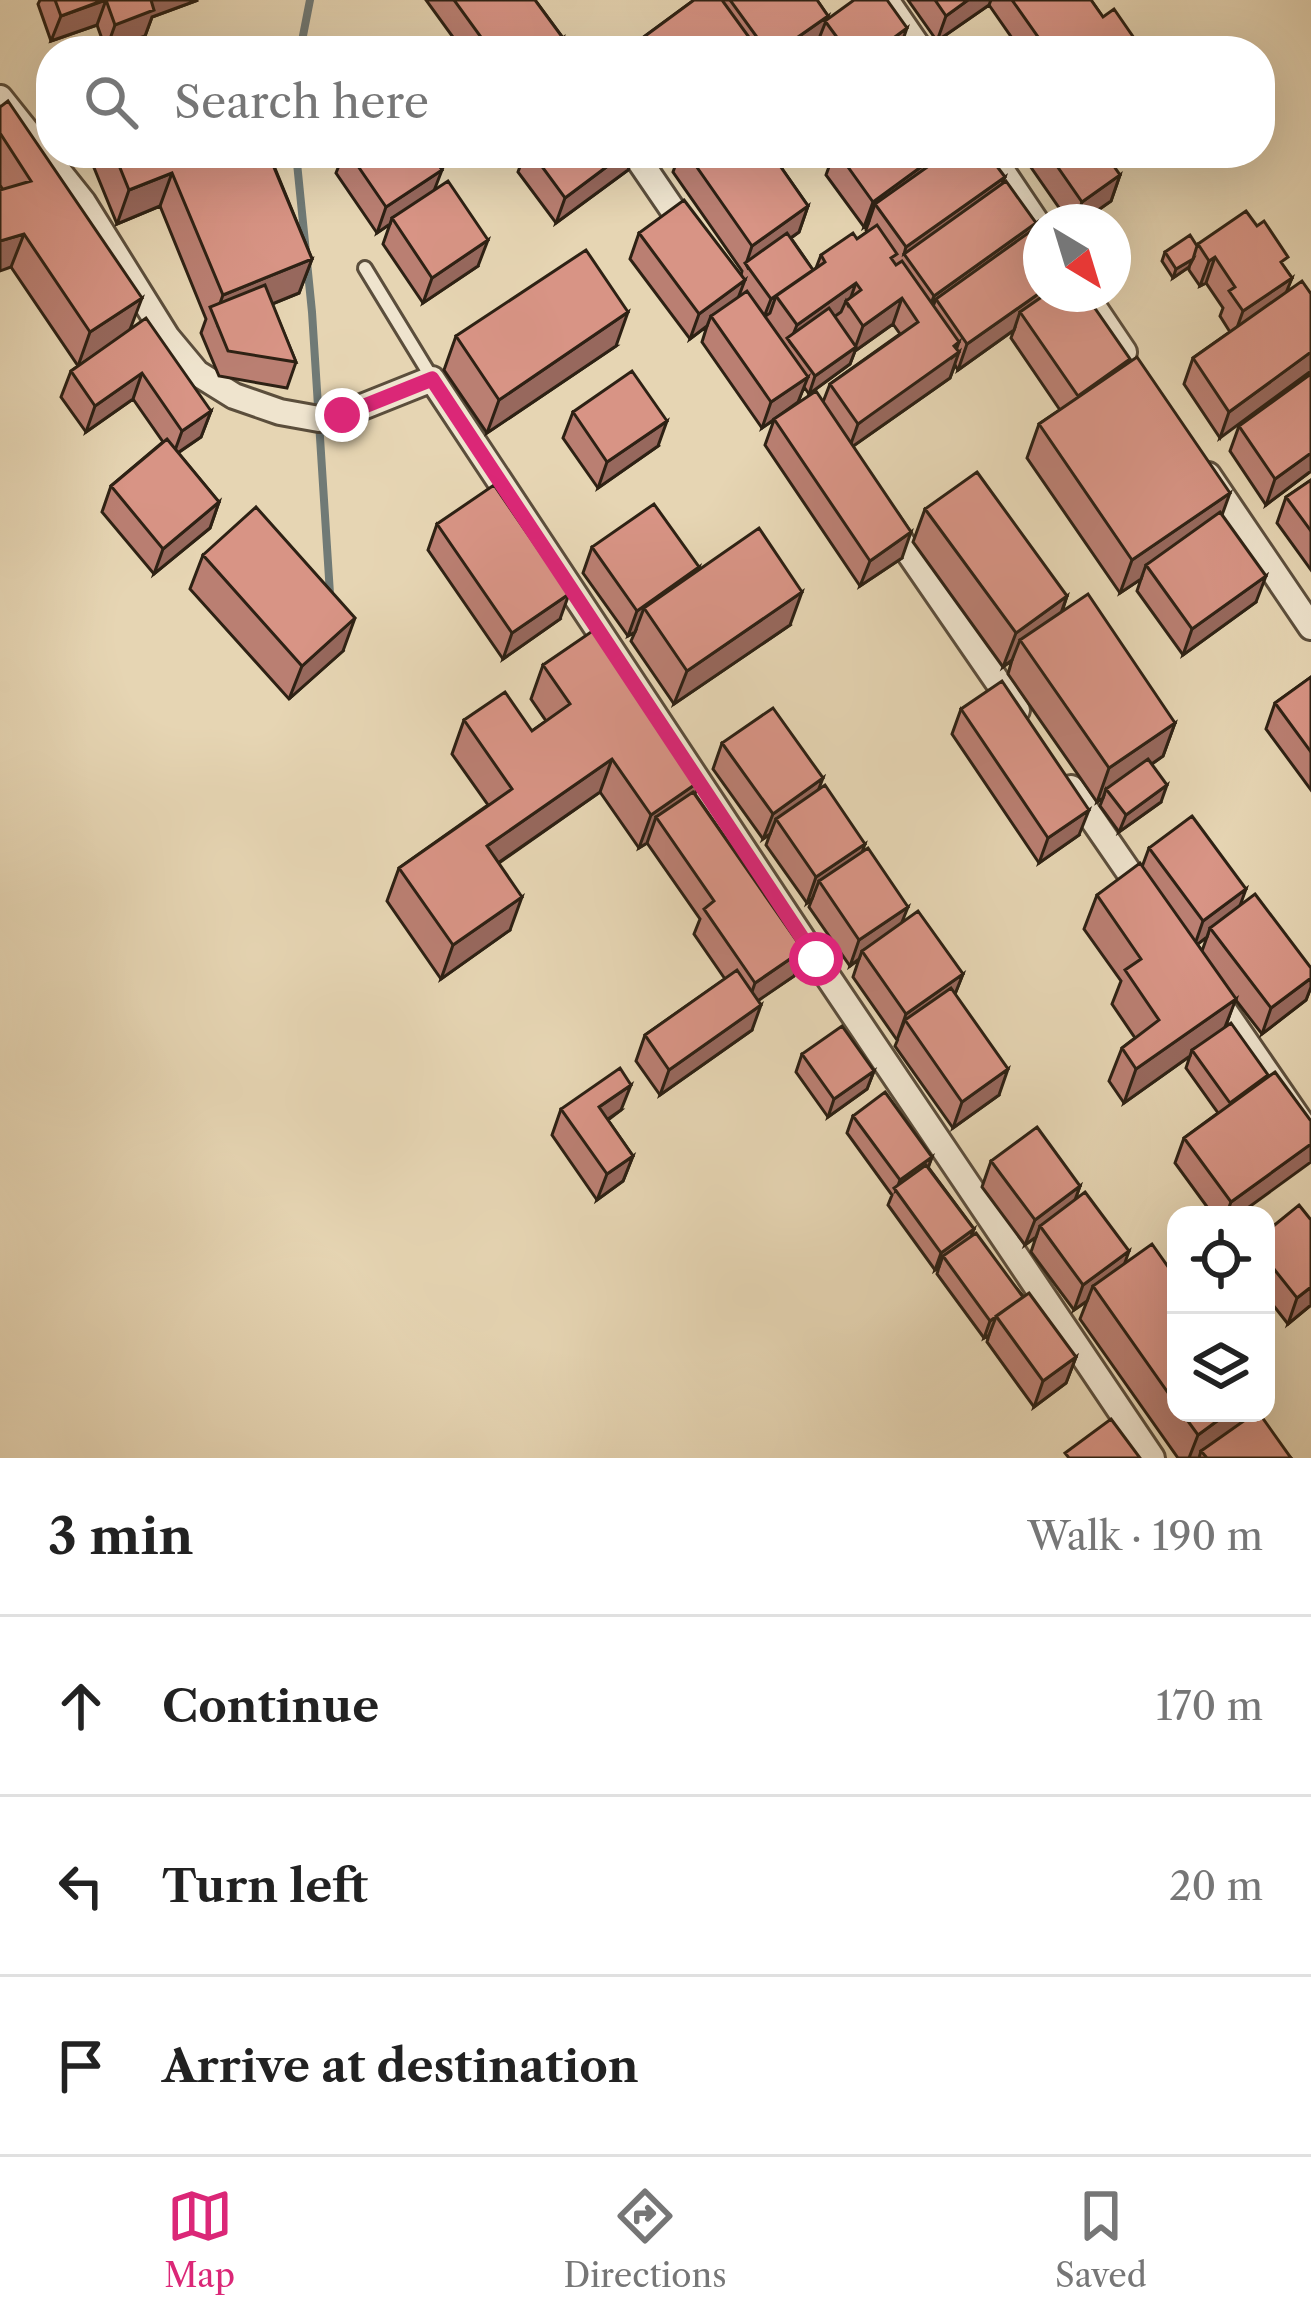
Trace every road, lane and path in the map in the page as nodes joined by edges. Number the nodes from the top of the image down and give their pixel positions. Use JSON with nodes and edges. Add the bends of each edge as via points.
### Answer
{"nodes":[{"id":1,"x":886,"y":0,"type":"edge"},
{"id":2,"x":911,"y":36,"type":"edge"},
{"id":3,"x":0,"y":98,"type":"edge"},
{"id":4,"x":36,"y":143,"type":"edge"},
{"id":5,"x":56,"y":168,"type":"edge"},
{"id":6,"x":644,"y":168,"type":"edge"},
{"id":7,"x":1000,"y":168,"type":"edge"},
{"id":8,"x":1024,"y":204,"type":"edge"},
{"id":9,"x":702,"y":251,"type":"edge"},
{"id":10,"x":365,"y":268,"type":"dead end"},
{"id":11,"x":1097,"y":312,"type":"edge"},
{"id":12,"x":1138,"y":372,"type":"edge"},
{"id":13,"x":432,"y":379,"type":"junction"},
{"id":14,"x":1192,"y":451,"type":"edge"},
{"id":15,"x":878,"y":507,"type":"edge"},
{"id":16,"x":1311,"y":627,"type":"edge"},
{"id":17,"x":1027,"y":724,"type":"edge"},
{"id":18,"x":1054,"y":763,"type":"edge"},
{"id":19,"x":1162,"y":920,"type":"edge"},
{"id":20,"x":1203,"y":979,"type":"edge"},
{"id":21,"x":1311,"y":1137,"type":"edge"},
{"id":22,"x":1152,"y":1458,"type":"edge"}],
"edges":[{"from":1,"to":2,"type":"street"},
{"from":3,"to":4,"type":"street"},
{"from":5,"to":13,"type":"street","via":[[167,337],[197,374],[234,396],[319,418]]},
{"from":6,"to":9,"type":"street"},
{"from":7,"to":8,"type":"street"},
{"from":10,"to":13,"type":"lane"},
{"from":11,"to":12,"type":"street"},
{"from":13,"to":22,"type":"street"},
{"from":14,"to":16,"type":"street"},
{"from":15,"to":17,"type":"street"},
{"from":18,"to":19,"type":"street"},
{"from":20,"to":21,"type":"street"}]}
